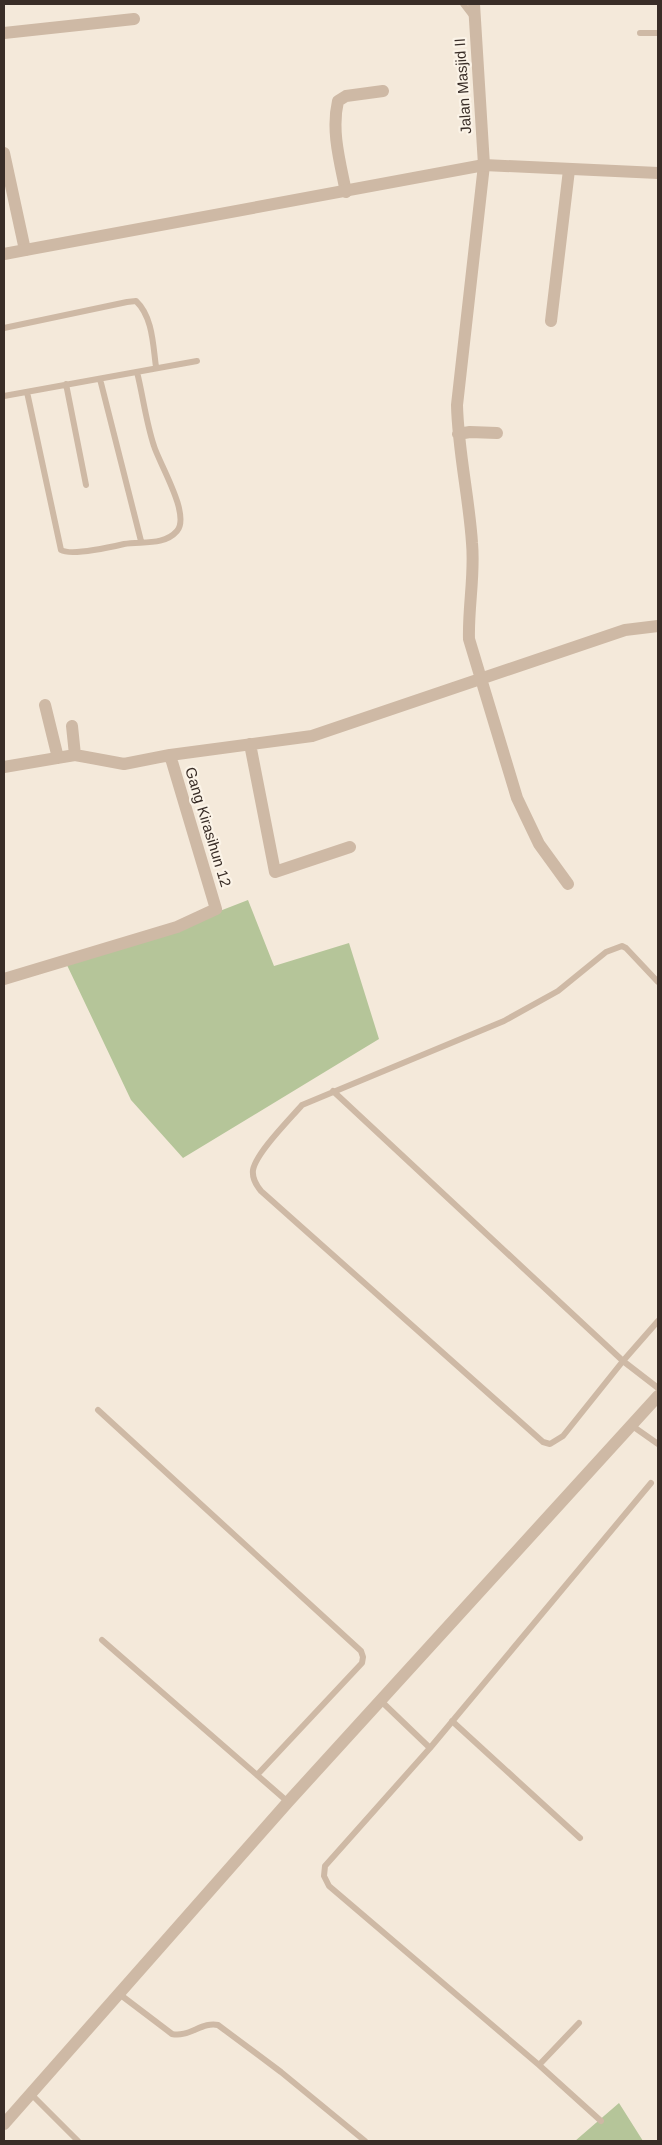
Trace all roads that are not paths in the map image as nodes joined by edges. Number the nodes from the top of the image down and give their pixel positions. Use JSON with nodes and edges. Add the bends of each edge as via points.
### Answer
{"nodes":[{"id":1,"x":463,"y":4,"type":"edge"},
{"id":2,"x":474,"y":4,"type":"edge"},
{"id":3,"x":134,"y":19,"type":"dead end"},
{"id":4,"x":475,"y":19,"type":"junction"},
{"id":5,"x":4,"y":33,"type":"edge"},
{"id":6,"x":640,"y":33,"type":"dead end"},
{"id":7,"x":658,"y":33,"type":"edge"},
{"id":8,"x":383,"y":91,"type":"dead end"},
{"id":9,"x":4,"y":153,"type":"edge"},
{"id":10,"x":484,"y":165,"type":"junction"},
{"id":11,"x":569,"y":170,"type":"junction"},
{"id":12,"x":658,"y":173,"type":"edge"},
{"id":13,"x":346,"y":192,"type":"junction"},
{"id":14,"x":25,"y":250,"type":"junction"},
{"id":15,"x":4,"y":254,"type":"edge"},
{"id":16,"x":551,"y":321,"type":"dead end"},
{"id":17,"x":4,"y":328,"type":"edge"},
{"id":18,"x":197,"y":361,"type":"dead end"},
{"id":19,"x":156,"y":367,"type":"junction"},
{"id":20,"x":137,"y":372,"type":"junction"},
{"id":21,"x":100,"y":378,"type":"junction"},
{"id":22,"x":66,"y":384,"type":"junction"},
{"id":23,"x":27,"y":392,"type":"junction"},
{"id":24,"x":4,"y":396,"type":"edge"},
{"id":25,"x":496,"y":433,"type":"dead end"},
{"id":26,"x":458,"y":434,"type":"junction"},
{"id":27,"x":86,"y":485,"type":"dead end"},
{"id":28,"x":141,"y":541,"type":"junction"},
{"id":29,"x":658,"y":626,"type":"edge"},
{"id":30,"x":480,"y":681,"type":"junction"},
{"id":31,"x":45,"y":705,"type":"dead end"},
{"id":32,"x":72,"y":726,"type":"dead end"},
{"id":33,"x":250,"y":744,"type":"junction"},
{"id":34,"x":75,"y":755,"type":"junction"},
{"id":35,"x":170,"y":755,"type":"junction"},
{"id":36,"x":58,"y":758,"type":"junction"},
{"id":37,"x":4,"y":768,"type":"edge"},
{"id":38,"x":350,"y":847,"type":"dead end"},
{"id":39,"x":568,"y":884,"type":"dead end"},
{"id":40,"x":4,"y":979,"type":"edge"},
{"id":41,"x":658,"y":982,"type":"edge"},
{"id":42,"x":333,"y":1091,"type":"junction"},
{"id":43,"x":658,"y":1322,"type":"edge"},
{"id":44,"x":623,"y":1361,"type":"junction"},
{"id":45,"x":658,"y":1388,"type":"edge"},
{"id":46,"x":658,"y":1396,"type":"edge"},
{"id":47,"x":98,"y":1410,"type":"dead end"},
{"id":48,"x":631,"y":1425,"type":"junction"},
{"id":49,"x":658,"y":1444,"type":"edge"},
{"id":50,"x":651,"y":1482,"type":"dead end"},
{"id":51,"x":102,"y":1640,"type":"dead end"},
{"id":52,"x":381,"y":1701,"type":"junction"},
{"id":53,"x":452,"y":1721,"type":"junction"},
{"id":54,"x":430,"y":1748,"type":"junction"},
{"id":55,"x":257,"y":1775,"type":"junction"},
{"id":56,"x":288,"y":1802,"type":"junction"},
{"id":57,"x":580,"y":1838,"type":"dead end"},
{"id":58,"x":118,"y":1993,"type":"junction"},
{"id":59,"x":579,"y":2023,"type":"dead end"},
{"id":60,"x":540,"y":2065,"type":"junction"},
{"id":61,"x":30,"y":2093,"type":"junction"},
{"id":62,"x":601,"y":2120,"type":"dead end"},
{"id":63,"x":4,"y":2124,"type":"edge"},
{"id":64,"x":78,"y":2141,"type":"edge"},
{"id":65,"x":365,"y":2141,"type":"edge"}],
"edges":[{"from":1,"to":4,"type":"lane"},
{"from":2,"to":4,"type":"street","name":"Jalan Masjid II"},
{"from":3,"to":5,"type":"street"},
{"from":4,"to":10,"type":"street","name":"Jalan Masjid II"},
{"from":6,"to":7,"type":"lane"},
{"from":8,"to":13,"type":"street","via":[[346,96],[338,101],[336,142]]},
{"from":9,"to":14,"type":"street"},
{"from":10,"to":11,"type":"street"},
{"from":10,"to":13,"type":"street"},
{"from":10,"to":26,"type":"street","name":"Jalan Masjid II","via":[[458,397]]},
{"from":11,"to":12,"type":"street"},
{"from":11,"to":16,"type":"street"},
{"from":13,"to":14,"type":"street"},
{"from":14,"to":15,"type":"street"},
{"from":17,"to":19,"type":"lane","via":[[136,301],[145,312],[150,328]]},
{"from":18,"to":19,"type":"lane"},
{"from":19,"to":20,"type":"lane"},
{"from":20,"to":21,"type":"lane"},
{"from":20,"to":28,"type":"lane","via":[[154,447],[174,492],[181,522],[179,529],[167,539]]},
{"from":21,"to":22,"type":"lane"},
{"from":21,"to":28,"type":"lane"},
{"from":22,"to":23,"type":"lane"},
{"from":22,"to":27,"type":"lane"},
{"from":23,"to":24,"type":"lane"},
{"from":23,"to":28,"type":"lane","via":[[60,550],[81,551]]},
{"from":25,"to":26,"type":"street"},
{"from":26,"to":30,"type":"street","name":"Jalan Masjid II","via":[[474,565],[468,611],[469,639]]},
{"from":29,"to":30,"type":"street","via":[[625,630]]},
{"from":30,"to":33,"type":"street","via":[[312,736]]},
{"from":30,"to":39,"type":"street","name":"Jalan Masjid II","via":[[517,798],[539,844]]},
{"from":31,"to":36,"type":"street"},
{"from":32,"to":34,"type":"street"},
{"from":33,"to":35,"type":"street"},
{"from":33,"to":38,"type":"street","via":[[275,872]]},
{"from":34,"to":35,"type":"street","via":[[124,764]]},
{"from":34,"to":36,"type":"street"},
{"from":35,"to":40,"type":"street","name":"Gang Kirasihun 12","via":[[216,909],[177,927]]},
{"from":36,"to":37,"type":"street"},
{"from":41,"to":42,"type":"lane","via":[[626,948],[615,948],[558,991],[504,1021]]},
{"from":42,"to":44,"type":"lane"},
{"from":42,"to":44,"type":"lane","via":[[302,1105],[257,1159],[252,1172],[261,1190],[543,1442],[550,1444],[563,1436]]},
{"from":43,"to":44,"type":"lane"},
{"from":44,"to":45,"type":"lane"},
{"from":46,"to":48,"type":"street"},
{"from":47,"to":55,"type":"lane","via":[[361,1651],[362,1663]]},
{"from":48,"to":49,"type":"lane"},
{"from":48,"to":52,"type":"street"},
{"from":50,"to":53,"type":"lane"},
{"from":51,"to":55,"type":"lane"},
{"from":52,"to":54,"type":"lane"},
{"from":52,"to":56,"type":"street"},
{"from":53,"to":54,"type":"lane"},
{"from":53,"to":57,"type":"lane"},
{"from":54,"to":60,"type":"lane","via":[[325,1866],[324,1876],[329,1886]]},
{"from":55,"to":56,"type":"lane"},
{"from":56,"to":58,"type":"street"},
{"from":58,"to":61,"type":"street"},
{"from":58,"to":65,"type":"lane","via":[[172,2034],[218,2025]]},
{"from":59,"to":60,"type":"lane"},
{"from":60,"to":62,"type":"lane"},
{"from":61,"to":63,"type":"street"},
{"from":61,"to":64,"type":"lane"}]}
